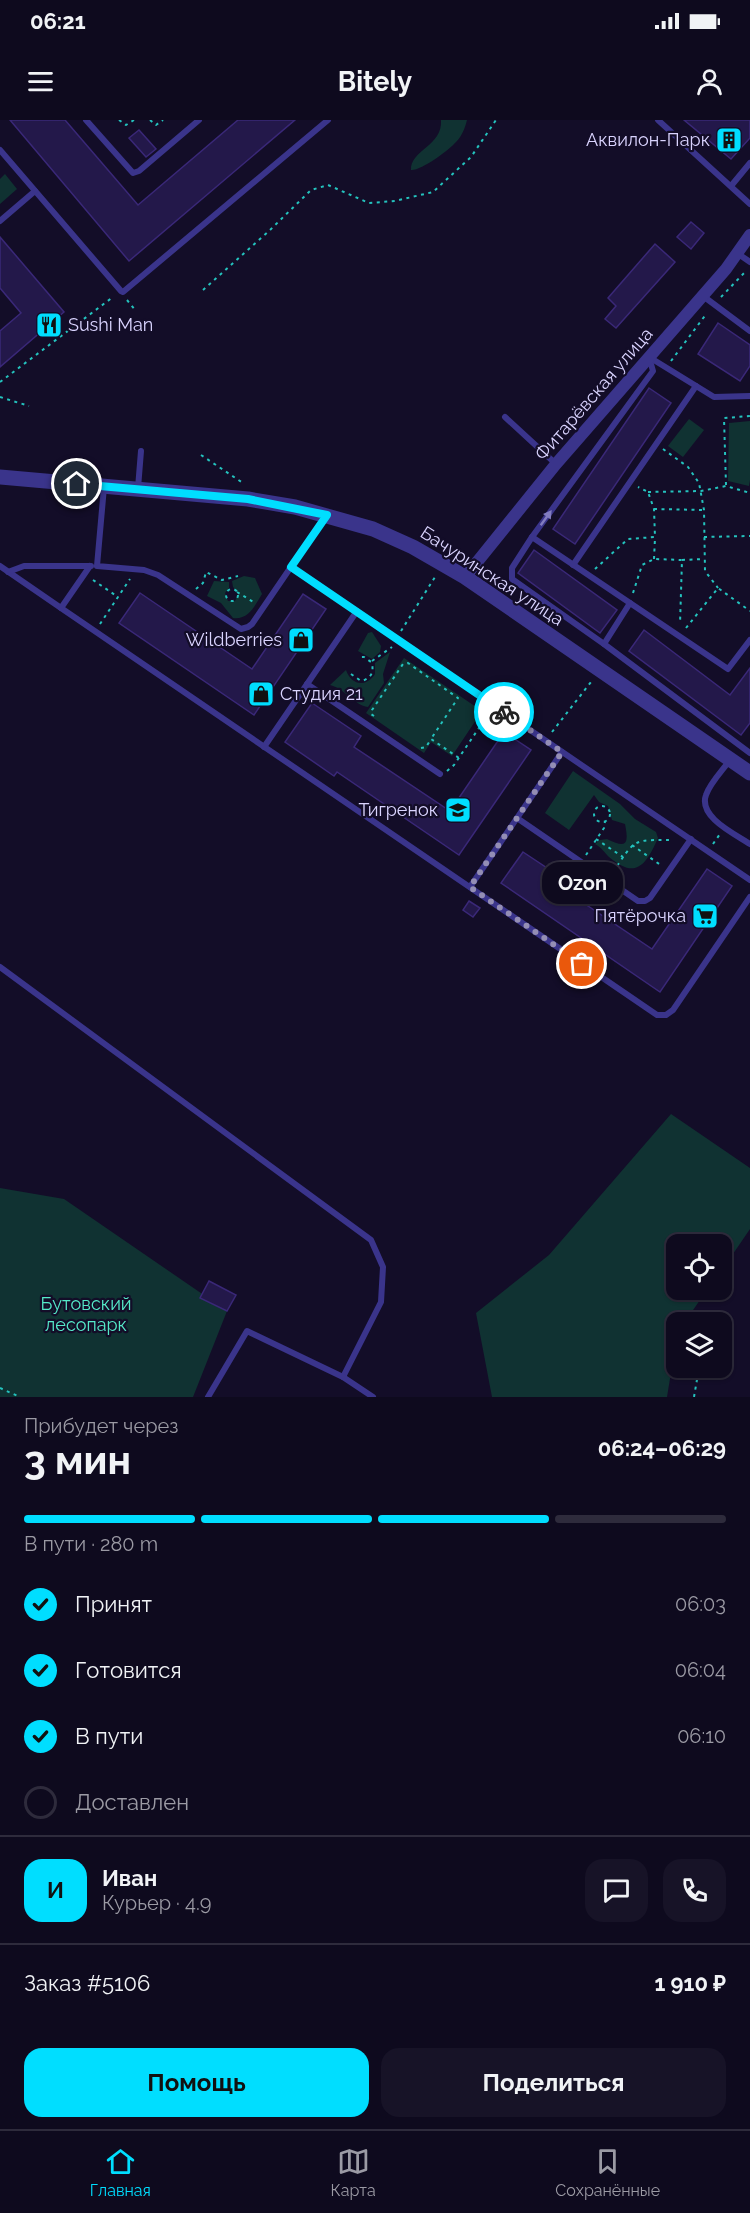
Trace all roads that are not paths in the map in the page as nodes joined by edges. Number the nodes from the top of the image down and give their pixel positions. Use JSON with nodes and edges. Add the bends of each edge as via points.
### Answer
{"nodes":[{"id":1,"x":86,"y":120,"type":"edge"},
{"id":2,"x":199,"y":120,"type":"edge"},
{"id":3,"x":328,"y":120,"type":"edge"},
{"id":4,"x":658,"y":120,"type":"edge"},
{"id":5,"x":0,"y":150,"type":"edge"},
{"id":6,"x":750,"y":163,"type":"edge"},
{"id":7,"x":731,"y":186,"type":"junction"},
{"id":8,"x":35,"y":191,"type":"junction"},
{"id":9,"x":750,"y":204,"type":"edge"},
{"id":10,"x":0,"y":221,"type":"edge"},
{"id":11,"x":750,"y":235,"type":"edge"},
{"id":12,"x":737,"y":253,"type":"junction"},
{"id":13,"x":750,"y":262,"type":"edge"},
{"id":14,"x":703,"y":296,"type":"junction"},
{"id":15,"x":750,"y":331,"type":"edge"},
{"id":16,"x":649,"y":357,"type":"junction"},
{"id":17,"x":696,"y":386,"type":"junction"},
{"id":18,"x":750,"y":396,"type":"edge"},
{"id":19,"x":506,"y":417,"type":"dead end"},
{"id":20,"x":141,"y":451,"type":"dead end"},
{"id":21,"x":556,"y":464,"type":"junction"},
{"id":22,"x":0,"y":477,"type":"edge"},
{"id":23,"x":104,"y":486,"type":"junction"},
{"id":24,"x":138,"y":489,"type":"junction"},
{"id":25,"x":327,"y":515,"type":"junction"},
{"id":26,"x":532,"y":537,"type":"junction"},
{"id":27,"x":573,"y":565,"type":"junction"},
{"id":28,"x":0,"y":566,"type":"edge"},
{"id":29,"x":93,"y":566,"type":"junction"},
{"id":30,"x":291,"y":567,"type":"junction"},
{"id":31,"x":8,"y":572,"type":"junction"},
{"id":32,"x":465,"y":577,"type":"junction"},
{"id":33,"x":630,"y":603,"type":"junction"},
{"id":34,"x":61,"y":608,"type":"junction"},
{"id":35,"x":357,"y":611,"type":"junction"},
{"id":36,"x":750,"y":640,"type":"edge"},
{"id":37,"x":604,"y":644,"type":"junction"},
{"id":38,"x":308,"y":684,"type":"junction"},
{"id":39,"x":264,"y":747,"type":"junction"},
{"id":40,"x":562,"y":752,"type":"junction"},
{"id":41,"x":750,"y":753,"type":"edge"},
{"id":42,"x":730,"y":759,"type":"junction"},
{"id":43,"x":750,"y":773,"type":"edge"},
{"id":44,"x":440,"y":774,"type":"road end"},
{"id":45,"x":517,"y":818,"type":"junction"},
{"id":46,"x":691,"y":839,"type":"junction"},
{"id":47,"x":750,"y":844,"type":"edge"},
{"id":48,"x":750,"y":880,"type":"edge"},
{"id":49,"x":470,"y":887,"type":"junction"},
{"id":50,"x":750,"y":897,"type":"edge"},
{"id":51,"x":0,"y":967,"type":"edge"},
{"id":52,"x":343,"y":1377,"type":"junction"},
{"id":53,"x":208,"y":1397,"type":"edge"},
{"id":54,"x":373,"y":1397,"type":"edge"}],
"edges":[{"from":1,"to":2,"type":"lane","via":[[134,173]]},
{"from":3,"to":8,"type":"lane","via":[[126,291],[121,291]]},
{"from":4,"to":7,"type":"lane"},
{"from":5,"to":8,"type":"lane"},
{"from":6,"to":7,"type":"lane"},
{"from":7,"to":9,"type":"lane"},
{"from":8,"to":10,"type":"lane"},
{"from":11,"to":12,"type":"street","name":"Фитарёвская улица"},
{"from":12,"to":13,"type":"lane"},
{"from":12,"to":14,"type":"street","name":"Фитарёвская улица"},
{"from":14,"to":15,"type":"lane"},
{"from":14,"to":16,"type":"street","name":"Фитарёвская улица"},
{"from":16,"to":17,"type":"lane"},
{"from":16,"to":21,"type":"street","name":"Фитарёвская улица"},
{"from":26,"to":16,"type":"lane","one_way":true,"via":[[652,371]]},
{"from":17,"to":18,"type":"lane","via":[[714,397]]},
{"from":17,"to":27,"type":"lane"},
{"from":19,"to":21,"type":"lane"},
{"from":20,"to":24,"type":"lane"},
{"from":21,"to":32,"type":"street","name":"Фитарёвская улица"},
{"from":22,"to":23,"type":"street","name":"Бачуринская улица"},
{"from":23,"to":24,"type":"street","name":"Бачуринская улица"},
{"from":23,"to":29,"type":"lane"},
{"from":24,"to":25,"type":"street","name":"Бачуринская улица","via":[[248,499]]},
{"from":25,"to":30,"type":"lane"},
{"from":25,"to":32,"type":"street","name":"Бачуринская улица","via":[[397,538]]},
{"from":26,"to":27,"type":"lane"},
{"from":26,"to":37,"type":"lane","via":[[512,568],[512,579]]},
{"from":27,"to":33,"type":"lane"},
{"from":28,"to":31,"type":"lane"},
{"from":29,"to":30,"type":"lane","via":[[158,574],[241,628],[250,626]]},
{"from":29,"to":31,"type":"lane","via":[[24,566]]},
{"from":29,"to":34,"type":"lane"},
{"from":30,"to":35,"type":"lane"},
{"from":31,"to":34,"type":"lane"},
{"from":32,"to":42,"type":"street","name":"Бачуринская улица"},
{"from":33,"to":36,"type":"lane","via":[[728,669]]},
{"from":33,"to":37,"type":"lane"},
{"from":34,"to":39,"type":"lane"},
{"from":35,"to":38,"type":"lane"},
{"from":35,"to":40,"type":"lane"},
{"from":37,"to":41,"type":"lane"},
{"from":38,"to":39,"type":"lane"},
{"from":38,"to":44,"type":"lane"},
{"from":39,"to":49,"type":"lane"},
{"from":40,"to":45,"type":"lane"},
{"from":40,"to":46,"type":"lane"},
{"from":42,"to":43,"type":"street","name":"Бачуринская улица"},
{"from":42,"to":47,"type":"lane","via":[[706,795],[708,814]]},
{"from":45,"to":46,"type":"lane","via":[[638,901],[645,902]]},
{"from":45,"to":49,"type":"lane"},
{"from":46,"to":48,"type":"lane"},
{"from":49,"to":50,"type":"lane","via":[[662,1015],[673,1010]]},
{"from":51,"to":52,"type":"lane","via":[[371,1240],[382,1267],[381,1302]]},
{"from":52,"to":53,"type":"lane","via":[[247,1331]]},
{"from":52,"to":54,"type":"lane"}]}
